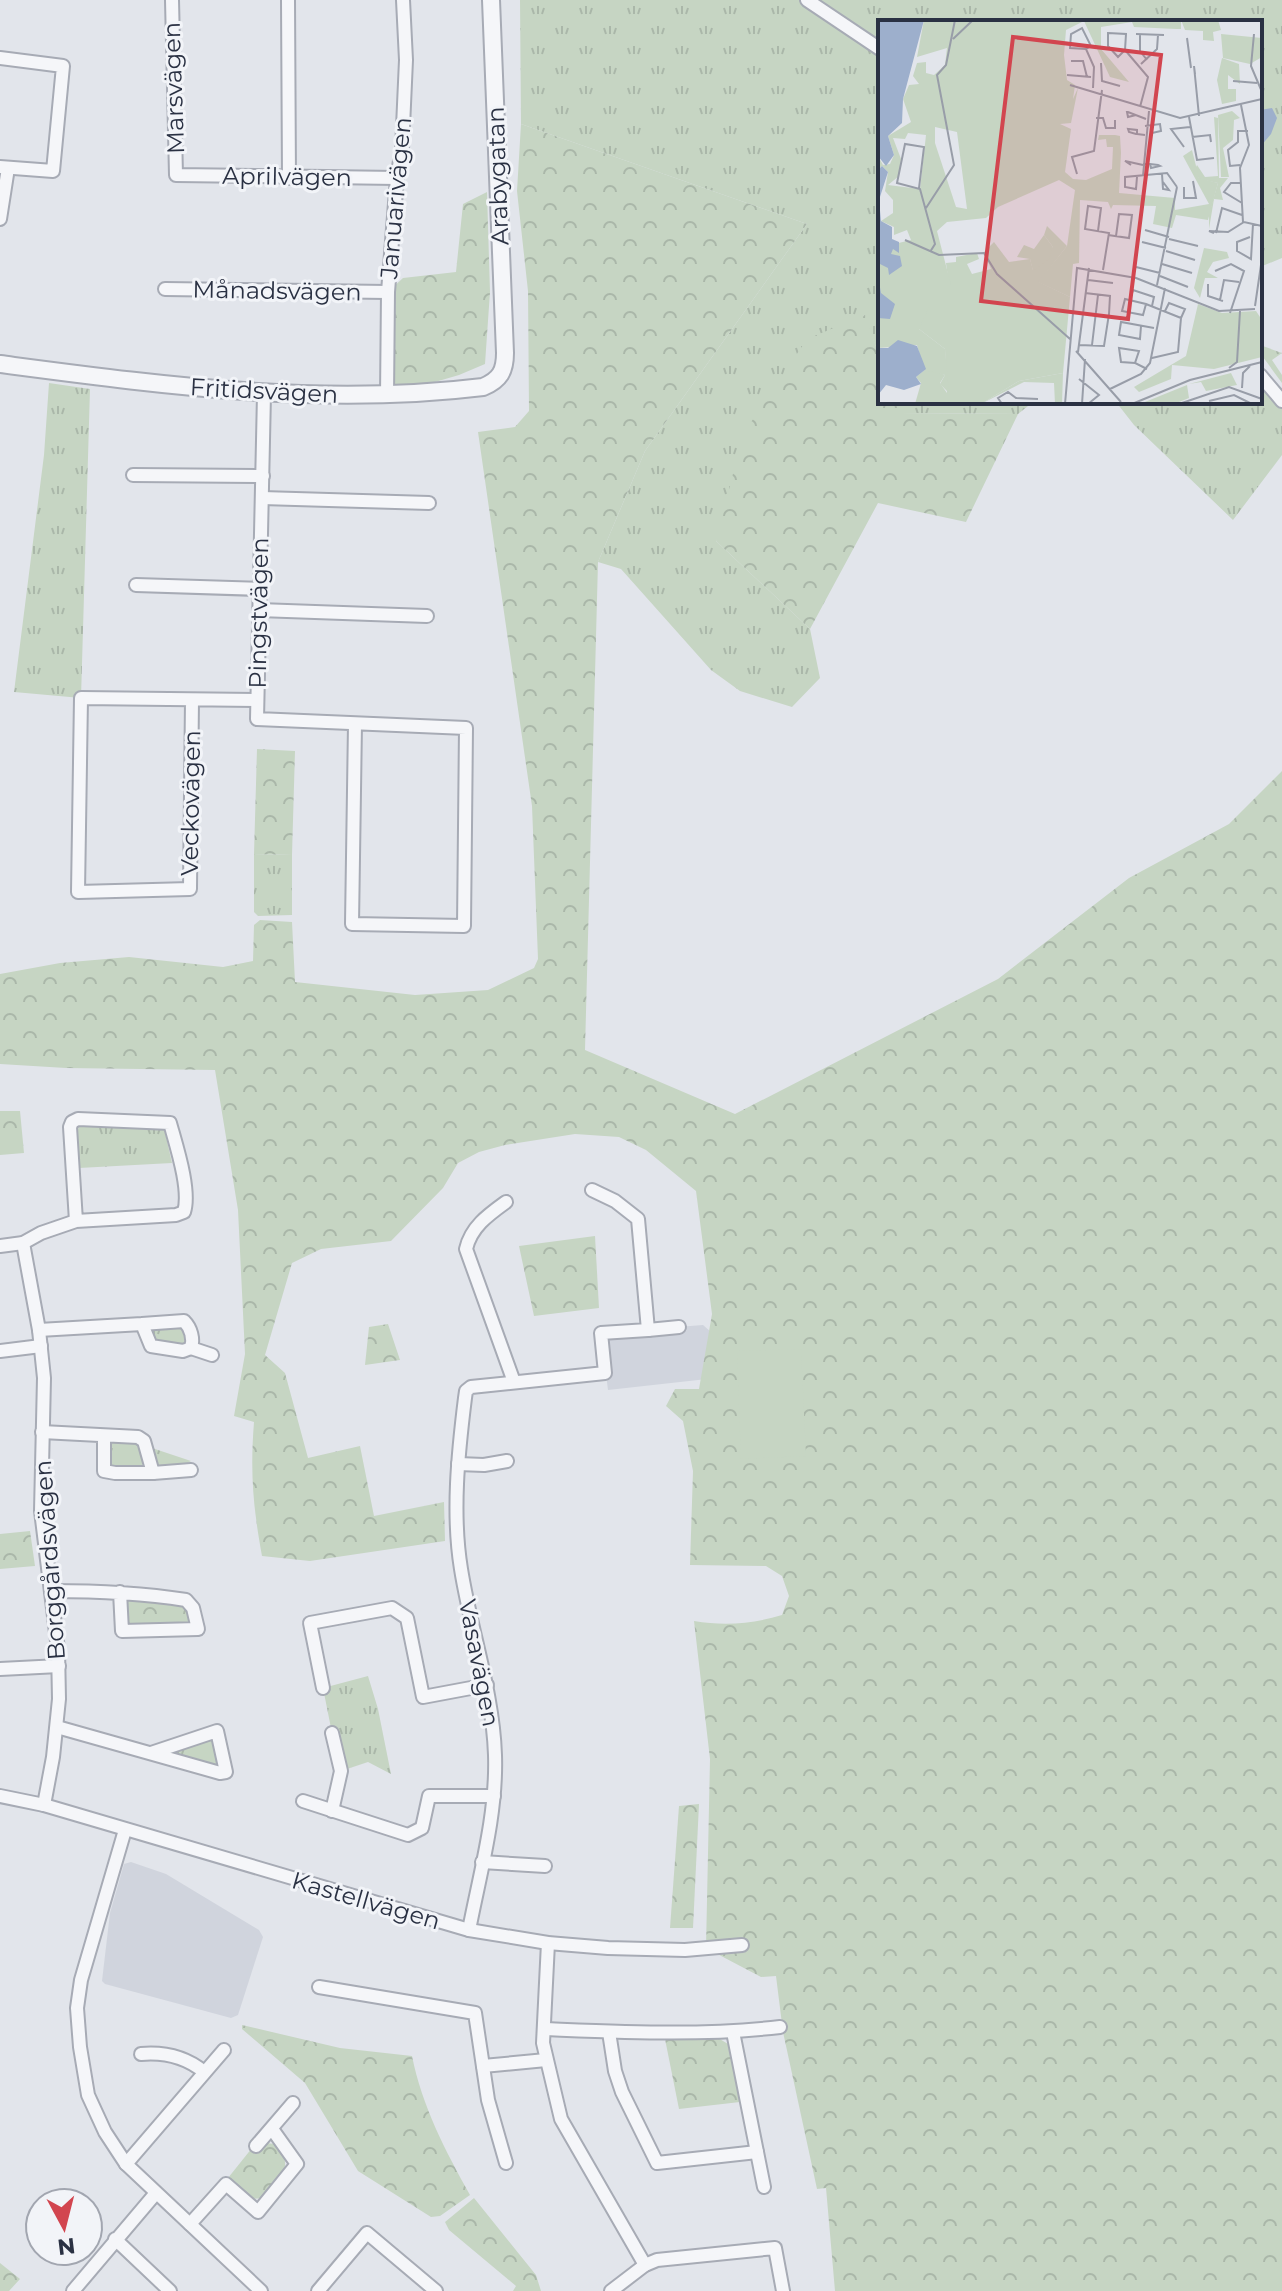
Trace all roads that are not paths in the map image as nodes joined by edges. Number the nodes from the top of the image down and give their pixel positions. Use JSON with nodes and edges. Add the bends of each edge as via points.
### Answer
{"nodes":[{"id":1,"x":172,"y":0,"type":"edge"},
{"id":2,"x":288,"y":0,"type":"edge"},
{"id":3,"x":403,"y":0,"type":"edge"},
{"id":4,"x":491,"y":0,"type":"edge"},
{"id":5,"x":807,"y":0,"type":"edge"},
{"id":6,"x":878,"y":48,"type":"edge"},
{"id":7,"x":0,"y":58,"type":"edge"},
{"id":8,"x":4,"y":168,"type":"edge"},
{"id":9,"x":176,"y":175,"type":"joint"},
{"id":10,"x":289,"y":178,"type":"junction"},
{"id":11,"x":397,"y":178,"type":"junction"},
{"id":12,"x":0,"y":219,"type":"edge"},
{"id":13,"x":165,"y":289,"type":"dead end"},
{"id":14,"x":388,"y":292,"type":"junction"},
{"id":15,"x":505,"y":353,"type":"joint"},
{"id":16,"x":0,"y":364,"type":"edge"},
{"id":17,"x":1262,"y":377,"type":"edge"},
{"id":18,"x":264,"y":394,"type":"junction"},
{"id":19,"x":387,"y":396,"type":"junction"},
{"id":20,"x":1282,"y":401,"type":"edge"},
{"id":21,"x":133,"y":475,"type":"dead end"},
{"id":22,"x":263,"y":476,"type":"junction"},
{"id":23,"x":262,"y":498,"type":"junction"},
{"id":24,"x":429,"y":503,"type":"dead end"},
{"id":25,"x":136,"y":585,"type":"dead end"},
{"id":26,"x":260,"y":589,"type":"junction"},
{"id":27,"x":259,"y":610,"type":"junction"},
{"id":28,"x":427,"y":616,"type":"dead end"},
{"id":29,"x":192,"y":700,"type":"junction"},
{"id":30,"x":257,"y":700,"type":"junction"},
{"id":31,"x":355,"y":724,"type":"junction"},
{"id":32,"x":592,"y":1190,"type":"dead end"},
{"id":33,"x":506,"y":1202,"type":"dead end"},
{"id":34,"x":76,"y":1221,"type":"junction"},
{"id":35,"x":23,"y":1243,"type":"junction"},
{"id":36,"x":0,"y":1246,"type":"edge"},
{"id":37,"x":142,"y":1324,"type":"junction"},
{"id":38,"x":679,"y":1327,"type":"dead end"},
{"id":39,"x":39,"y":1330,"type":"junction"},
{"id":40,"x":648,"y":1330,"type":"junction"},
{"id":41,"x":41,"y":1346,"type":"junction"},
{"id":42,"x":191,"y":1348,"type":"junction"},
{"id":43,"x":0,"y":1351,"type":"edge"},
{"id":44,"x":212,"y":1355,"type":"dead end"},
{"id":45,"x":514,"y":1382,"type":"junction"},
{"id":46,"x":42,"y":1432,"type":"junction"},
{"id":47,"x":104,"y":1436,"type":"junction"},
{"id":48,"x":507,"y":1461,"type":"dead end"},
{"id":49,"x":458,"y":1464,"type":"junction"},
{"id":50,"x":191,"y":1470,"type":"dead end"},
{"id":51,"x":153,"y":1473,"type":"junction"},
{"id":52,"x":51,"y":1591,"type":"junction"},
{"id":53,"x":120,"y":1592,"type":"junction"},
{"id":54,"x":59,"y":1666,"type":"junction"},
{"id":55,"x":0,"y":1669,"type":"edge"},
{"id":56,"x":487,"y":1685,"type":"junction"},
{"id":57,"x":323,"y":1688,"type":"dead end"},
{"id":58,"x":57,"y":1727,"type":"junction"},
{"id":59,"x":332,"y":1733,"type":"dead end"},
{"id":60,"x":151,"y":1753,"type":"junction"},
{"id":61,"x":0,"y":1796,"type":"edge"},
{"id":62,"x":494,"y":1796,"type":"junction"},
{"id":63,"x":303,"y":1801,"type":"dead end"},
{"id":64,"x":44,"y":1805,"type":"junction"},
{"id":65,"x":332,"y":1811,"type":"junction"},
{"id":66,"x":125,"y":1830,"type":"junction"},
{"id":67,"x":482,"y":1862,"type":"junction"},
{"id":68,"x":545,"y":1866,"type":"dead end"},
{"id":69,"x":469,"y":1930,"type":"junction"},
{"id":70,"x":548,"y":1943,"type":"junction"},
{"id":71,"x":742,"y":1945,"type":"dead end"},
{"id":72,"x":319,"y":1987,"type":"dead end"},
{"id":73,"x":780,"y":2027,"type":"dead end"},
{"id":74,"x":544,"y":2029,"type":"junction"},
{"id":75,"x":609,"y":2032,"type":"junction"},
{"id":76,"x":733,"y":2032,"type":"junction"},
{"id":77,"x":224,"y":2050,"type":"dead end"},
{"id":78,"x":141,"y":2054,"type":"dead end"},
{"id":79,"x":546,"y":2060,"type":"junction"},
{"id":80,"x":483,"y":2066,"type":"junction"},
{"id":81,"x":204,"y":2072,"type":"junction"},
{"id":82,"x":293,"y":2103,"type":"dead end"},
{"id":83,"x":272,"y":2129,"type":"junction"},
{"id":84,"x":256,"y":2146,"type":"dead end"},
{"id":85,"x":757,"y":2152,"type":"junction"},
{"id":86,"x":506,"y":2163,"type":"dead end"},
{"id":87,"x":126,"y":2164,"type":"junction"},
{"id":88,"x":764,"y":2187,"type":"dead end"},
{"id":89,"x":156,"y":2193,"type":"junction"},
{"id":90,"x":190,"y":2224,"type":"junction"},
{"id":91,"x":115,"y":2239,"type":"junction"},
{"id":92,"x":645,"y":2265,"type":"junction"},
{"id":93,"x":73,"y":2291,"type":"edge"},
{"id":94,"x":170,"y":2291,"type":"edge"},
{"id":95,"x":261,"y":2291,"type":"edge"},
{"id":96,"x":318,"y":2291,"type":"edge"},
{"id":97,"x":436,"y":2291,"type":"edge"},
{"id":98,"x":611,"y":2291,"type":"edge"},
{"id":99,"x":783,"y":2291,"type":"edge"}],
"edges":[{"from":1,"to":9,"type":"street","name":"Marsvägen"},
{"from":2,"to":10,"type":"street"},
{"from":3,"to":11,"type":"street","name":"Januarivägen","via":[[406,60]]},
{"from":4,"to":15,"type":"street","name":"Arabygatan"},
{"from":5,"to":6,"type":"street"},
{"from":7,"to":8,"type":"street","via":[[63,66],[53,171]]},
{"from":8,"to":12,"type":"street"},
{"from":9,"to":10,"type":"street","name":"Aprilvägen"},
{"from":10,"to":11,"type":"street","name":"Aprilvägen"},
{"from":11,"to":14,"type":"street","name":"Januarivägen"},
{"from":13,"to":14,"type":"street","name":"Månadsvägen"},
{"from":14,"to":19,"type":"street","name":"Januarivägen"},
{"from":15,"to":19,"type":"street","name":"Fritidsvägen","via":[[501,374],[483,387]]},
{"from":16,"to":18,"type":"street","name":"Fritidsvägen"},
{"from":17,"to":20,"type":"street"},
{"from":18,"to":19,"type":"street","name":"Fritidsvägen"},
{"from":18,"to":22,"type":"street","name":"Pingstvägen"},
{"from":21,"to":22,"type":"street"},
{"from":22,"to":23,"type":"street","name":"Pingstvägen"},
{"from":23,"to":24,"type":"street"},
{"from":23,"to":26,"type":"street","name":"Pingstvägen"},
{"from":25,"to":26,"type":"street"},
{"from":26,"to":27,"type":"street","name":"Pingstvägen"},
{"from":27,"to":28,"type":"street"},
{"from":27,"to":30,"type":"street","name":"Pingstvägen"},
{"from":29,"to":29,"type":"street","name":"Veckovägen","via":[[81,698],[78,892],[190,889]]},
{"from":29,"to":30,"type":"street"},
{"from":30,"to":31,"type":"street","name":"Pingstvägen","via":[[257,719]]},
{"from":31,"to":31,"type":"street","name":"Pingstvägen","via":[[466,728],[464,926],[352,924]]},
{"from":32,"to":40,"type":"street","via":[[638,1219]]},
{"from":33,"to":45,"type":"street","via":[[485,1217],[469,1236],[466,1249]]},
{"from":34,"to":34,"type":"street","via":[[184,1212],[170,1123],[72,1122]]},
{"from":34,"to":35,"type":"street"},
{"from":35,"to":36,"type":"street"},
{"from":35,"to":39,"type":"street","name":"Borggårdsvägen"},
{"from":37,"to":39,"type":"street"},
{"from":37,"to":42,"type":"street","via":[[151,1346]]},
{"from":37,"to":42,"type":"street","via":[[184,1321]]},
{"from":38,"to":40,"type":"street"},
{"from":39,"to":41,"type":"street","name":"Borggårdsvägen"},
{"from":40,"to":45,"type":"street","name":"Vasavägen","via":[[601,1333],[605,1373]]},
{"from":41,"to":43,"type":"street"},
{"from":41,"to":46,"type":"street","name":"Borggårdsvägen"},
{"from":42,"to":44,"type":"street"},
{"from":45,"to":49,"type":"street","name":"Vasavägen","via":[[468,1389]]},
{"from":46,"to":47,"type":"street"},
{"from":46,"to":52,"type":"street","name":"Borggårdsvägen","via":[[41,1511]]},
{"from":47,"to":51,"type":"street","via":[[141,1439]]},
{"from":47,"to":51,"type":"street","via":[[104,1471]]},
{"from":48,"to":49,"type":"street"},
{"from":49,"to":56,"type":"street","name":"Vasavägen","via":[[458,1548]]},
{"from":50,"to":51,"type":"street"},
{"from":52,"to":53,"type":"street"},
{"from":52,"to":54,"type":"street","name":"Borggårdsvägen"},
{"from":53,"to":53,"type":"street","via":[[186,1600],[198,1629],[122,1631]]},
{"from":54,"to":55,"type":"street"},
{"from":54,"to":58,"type":"street","name":"Borggårdsvägen"},
{"from":56,"to":57,"type":"street","via":[[423,1697],[407,1618],[392,1608],[310,1623]]},
{"from":56,"to":62,"type":"street","name":"Vasavägen"},
{"from":58,"to":60,"type":"street"},
{"from":58,"to":64,"type":"street","name":"Borggårdsvägen"},
{"from":59,"to":65,"type":"street","via":[[341,1771]]},
{"from":60,"to":60,"type":"street","via":[[220,1773],[227,1768],[217,1731]]},
{"from":61,"to":64,"type":"street","name":"Kastellvägen"},
{"from":62,"to":65,"type":"street","via":[[429,1796],[422,1828],[408,1835]]},
{"from":62,"to":67,"type":"street","name":"Vasavägen"},
{"from":63,"to":65,"type":"street"},
{"from":64,"to":66,"type":"street","name":"Kastellvägen"},
{"from":66,"to":69,"type":"street","name":"Kastellvägen"},
{"from":66,"to":87,"type":"street","via":[[77,2008],[88,2095]]},
{"from":67,"to":68,"type":"street"},
{"from":67,"to":69,"type":"street","name":"Vasavägen"},
{"from":69,"to":70,"type":"street","name":"Kastellvägen"},
{"from":70,"to":71,"type":"street","name":"Kastellvägen","via":[[657,1950]]},
{"from":70,"to":74,"type":"street"},
{"from":72,"to":80,"type":"street","via":[[475,2013]]},
{"from":73,"to":76,"type":"street"},
{"from":74,"to":75,"type":"street"},
{"from":74,"to":79,"type":"street"},
{"from":75,"to":76,"type":"street"},
{"from":75,"to":85,"type":"street","via":[[622,2092],[657,2163]]},
{"from":76,"to":85,"type":"street"},
{"from":77,"to":81,"type":"street"},
{"from":78,"to":81,"type":"street","via":[[190,2060]]},
{"from":79,"to":80,"type":"street"},
{"from":79,"to":92,"type":"street","via":[[561,2119]]},
{"from":80,"to":86,"type":"street"},
{"from":81,"to":87,"type":"street"},
{"from":82,"to":83,"type":"street"},
{"from":83,"to":84,"type":"street"},
{"from":83,"to":90,"type":"street","via":[[297,2164],[258,2212],[226,2184]]},
{"from":85,"to":88,"type":"street"},
{"from":87,"to":89,"type":"street"},
{"from":89,"to":90,"type":"street"},
{"from":89,"to":91,"type":"street"},
{"from":90,"to":95,"type":"street"},
{"from":91,"to":93,"type":"street"},
{"from":91,"to":94,"type":"street"},
{"from":92,"to":98,"type":"street"},
{"from":92,"to":99,"type":"street","via":[[775,2248]]},
{"from":96,"to":97,"type":"street","via":[[367,2233]]}]}
